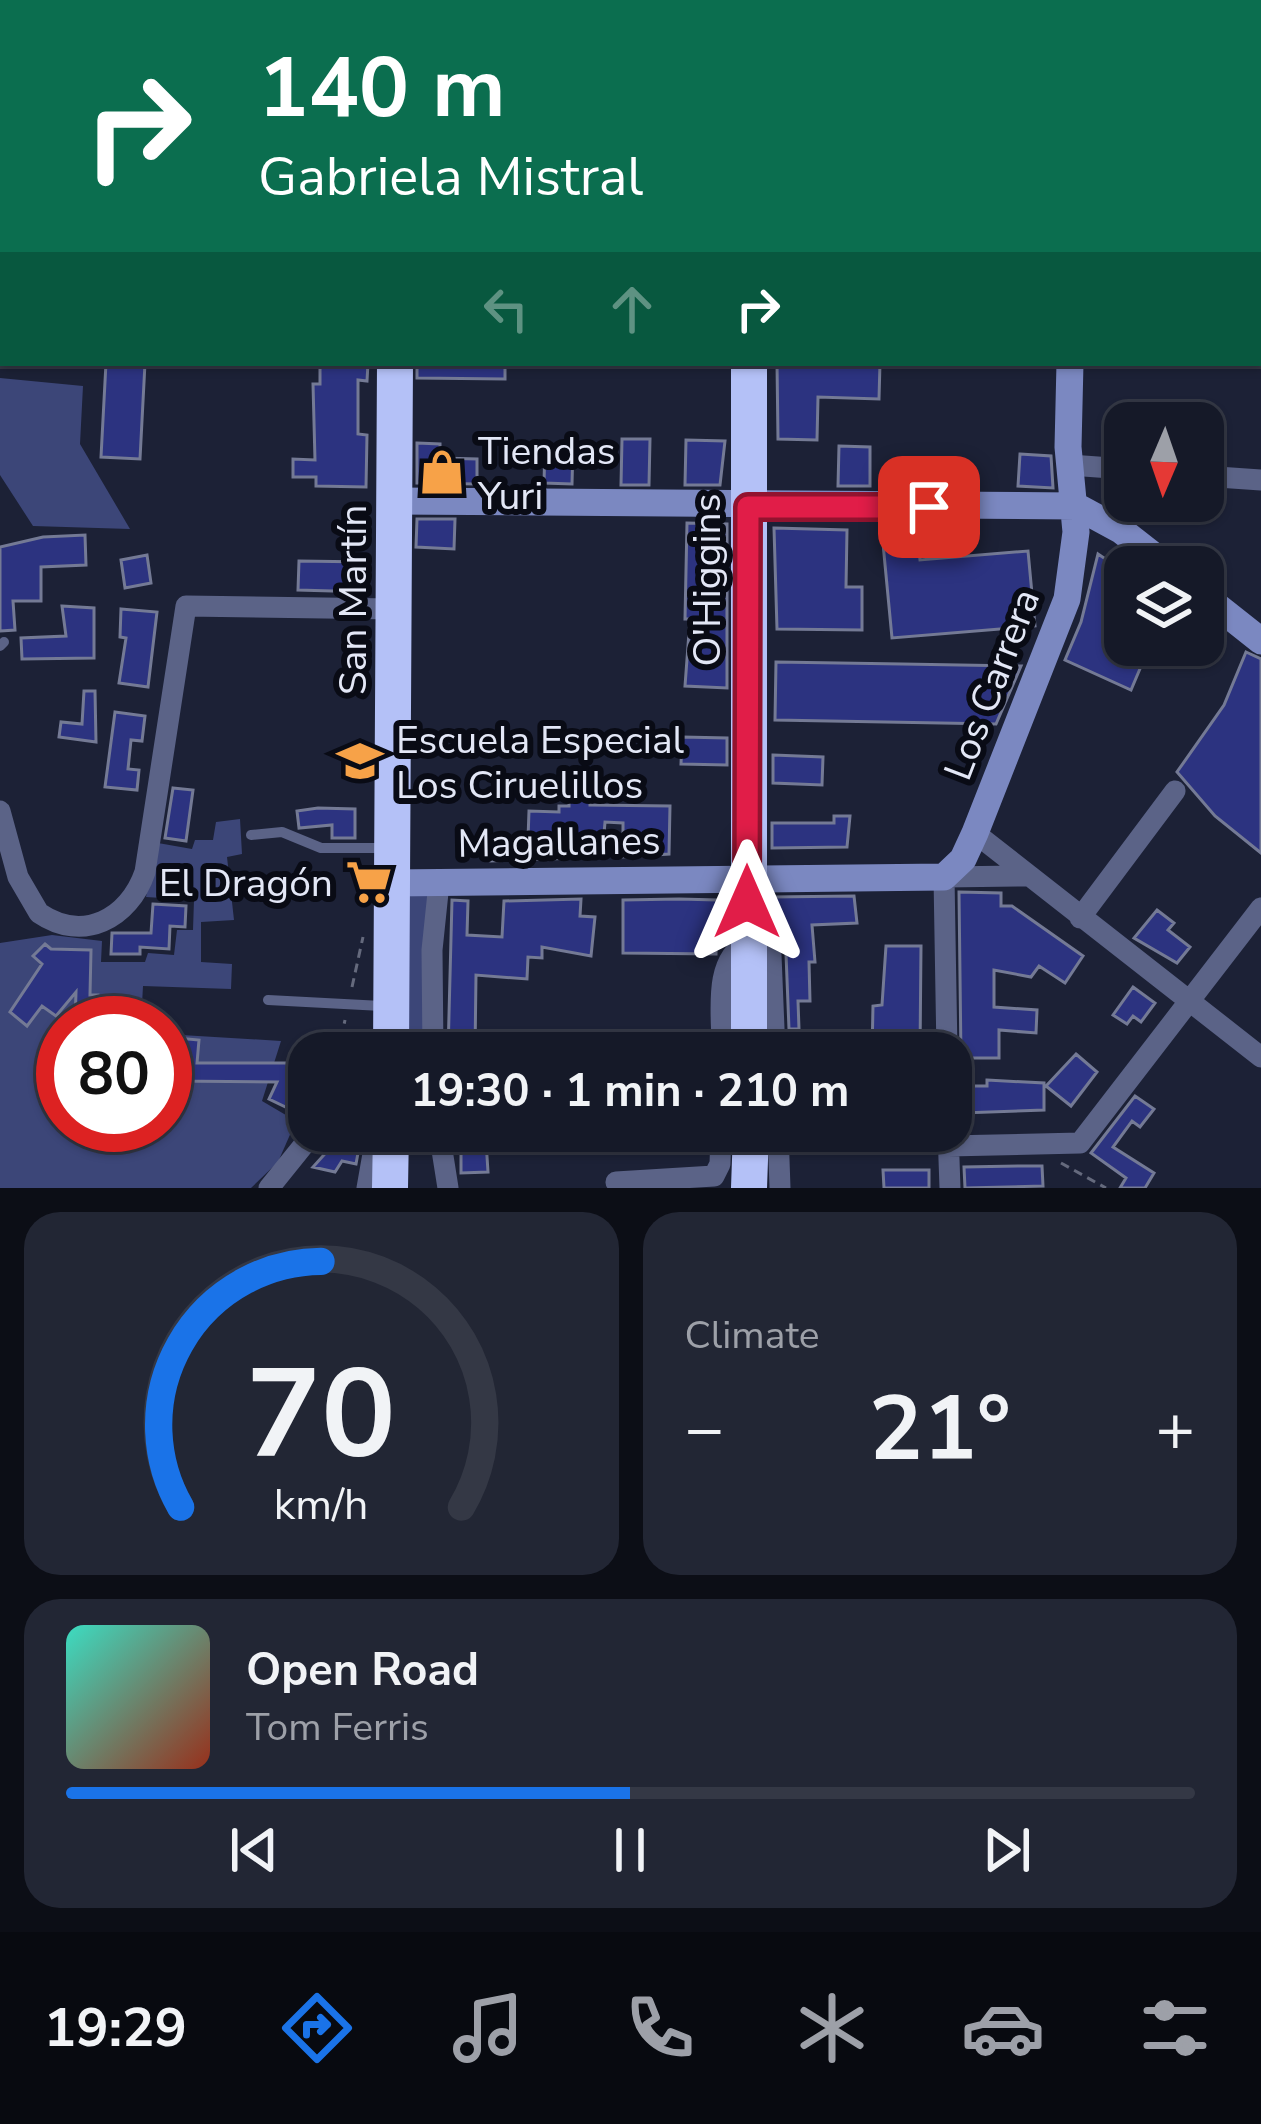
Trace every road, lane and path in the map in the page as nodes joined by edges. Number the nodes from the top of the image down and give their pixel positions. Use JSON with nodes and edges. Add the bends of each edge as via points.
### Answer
{"nodes":[{"id":1,"x":395,"y":366,"type":"edge"},
{"id":2,"x":749,"y":366,"type":"edge"},
{"id":3,"x":1070,"y":366,"type":"edge"},
{"id":4,"x":1070,"y":465,"type":"junction"},
{"id":5,"x":1104,"y":468,"type":"edge"},
{"id":6,"x":1224,"y":477,"type":"edge"},
{"id":7,"x":1261,"y":480,"type":"edge"},
{"id":8,"x":394,"y":501,"type":"junction"},
{"id":9,"x":1076,"y":506,"type":"junction"},
{"id":10,"x":748,"y":507,"type":"junction"},
{"id":11,"x":1141,"y":546,"type":"edge"},
{"id":12,"x":394,"y":609,"type":"junction"},
{"id":13,"x":1224,"y":612,"type":"edge"},
{"id":14,"x":1261,"y":641,"type":"edge"},
{"id":15,"x":1175,"y":790,"type":"dead end"},
{"id":16,"x":0,"y":811,"type":"edge"},
{"id":17,"x":976,"y":833,"type":"junction"},
{"id":18,"x":251,"y":835,"type":"dead end"},
{"id":19,"x":392,"y":865,"type":"junction"},
{"id":20,"x":1026,"y":876,"type":"junction"},
{"id":21,"x":746,"y":877,"type":"junction"},
{"id":22,"x":944,"y":877,"type":"junction"},
{"id":23,"x":439,"y":883,"type":"junction"},
{"id":24,"x":1080,"y":918,"type":"junction"},
{"id":25,"x":1257,"y":921,"type":"edge"},
{"id":26,"x":363,"y":934,"type":"dead end"},
{"id":27,"x":748,"y":942,"type":"junction"},
{"id":28,"x":268,"y":1000,"type":"dead end"},
{"id":29,"x":1187,"y":1000,"type":"junction"},
{"id":30,"x":349,"y":1004,"type":"junction"},
{"id":31,"x":343,"y":1032,"type":"edge"},
{"id":32,"x":382,"y":1032,"type":"edge"},
{"id":33,"x":388,"y":1032,"type":"edge"},
{"id":34,"x":433,"y":1032,"type":"edge"},
{"id":35,"x":722,"y":1032,"type":"edge"},
{"id":36,"x":749,"y":1032,"type":"edge"},
{"id":37,"x":774,"y":1032,"type":"edge"},
{"id":38,"x":947,"y":1032,"type":"edge"},
{"id":39,"x":1261,"y":1057,"type":"edge"},
{"id":40,"x":972,"y":1140,"type":"edge"},
{"id":41,"x":298,"y":1152,"type":"edge"},
{"id":42,"x":373,"y":1152,"type":"edge"},
{"id":43,"x":391,"y":1152,"type":"edge"},
{"id":44,"x":442,"y":1152,"type":"edge"},
{"id":45,"x":720,"y":1152,"type":"edge"},
{"id":46,"x":750,"y":1152,"type":"edge"},
{"id":47,"x":779,"y":1152,"type":"edge"},
{"id":48,"x":949,"y":1152,"type":"edge"},
{"id":49,"x":1069,"y":1168,"type":"dead end"},
{"id":50,"x":616,"y":1182,"type":"dead end"},
{"id":51,"x":269,"y":1188,"type":"edge"},
{"id":52,"x":367,"y":1188,"type":"edge"},
{"id":53,"x":390,"y":1188,"type":"edge"},
{"id":54,"x":448,"y":1188,"type":"edge"},
{"id":55,"x":748,"y":1188,"type":"edge"},
{"id":56,"x":780,"y":1188,"type":"edge"},
{"id":57,"x":950,"y":1188,"type":"edge"},
{"id":58,"x":1106,"y":1188,"type":"edge"}],
"edges":[{"from":1,"to":8,"type":"highway","name":"San Martín"},
{"from":2,"to":10,"type":"highway","name":"O'Higgins"},
{"from":3,"to":4,"type":"main road","name":"Los Carrera"},
{"from":4,"to":5,"type":"street"},
{"from":4,"to":9,"type":"main road","name":"Los Carrera"},
{"from":6,"to":7,"type":"street"},
{"from":8,"to":10,"type":"main road"},
{"from":8,"to":12,"type":"highway","name":"San Martín"},
{"from":9,"to":10,"type":"main road"},
{"from":9,"to":11,"type":"main road"},
{"from":9,"to":17,"type":"main road","name":"Los Carrera","via":[[1057,636]]},
{"from":10,"to":21,"type":"highway","name":"O'Higgins"},
{"from":12,"to":16,"type":"street","via":[[186,606],[145,872],[109,922],[79,926],[39,913],[18,877]]},
{"from":12,"to":19,"type":"highway","name":"San Martín"},
{"from":13,"to":14,"type":"main road"},
{"from":15,"to":24,"type":"street"},
{"from":17,"to":20,"type":"street"},
{"from":17,"to":22,"type":"main road","name":"Los Carrera"},
{"from":18,"to":19,"type":"lane","via":[[282,832]]},
{"from":19,"to":23,"type":"main road","name":"Magallanes"},
{"from":19,"to":33,"type":"highway","name":"San Martín"},
{"from":20,"to":22,"type":"street"},
{"from":20,"to":24,"type":"street"},
{"from":21,"to":22,"type":"main road","name":"Magallanes"},
{"from":21,"to":23,"type":"main road","name":"Magallanes"},
{"from":21,"to":27,"type":"highway","name":"O'Higgins"},
{"from":22,"to":38,"type":"street"},
{"from":23,"to":34,"type":"street"},
{"from":24,"to":29,"type":"street"},
{"from":25,"to":29,"type":"street"},
{"from":26,"to":30,"type":"path"},
{"from":27,"to":35,"type":"street","name":"O'Higgins","via":[[724,965]]},
{"from":27,"to":36,"type":"highway","name":"O'Higgins"},
{"from":27,"to":37,"type":"street","name":"O'Higgins","via":[[771,955]]},
{"from":28,"to":30,"type":"lane"},
{"from":29,"to":39,"type":"street"},
{"from":29,"to":40,"type":"street","via":[[1080,1142]]},
{"from":30,"to":31,"type":"path"},
{"from":30,"to":32,"type":"lane"},
{"from":41,"to":51,"type":"street"},
{"from":42,"to":52,"type":"street"},
{"from":43,"to":53,"type":"highway"},
{"from":44,"to":54,"type":"street"},
{"from":45,"to":50,"type":"street","via":[[714,1175]]},
{"from":46,"to":55,"type":"highway"},
{"from":47,"to":56,"type":"street"},
{"from":48,"to":57,"type":"street"},
{"from":49,"to":58,"type":"path"}]}
